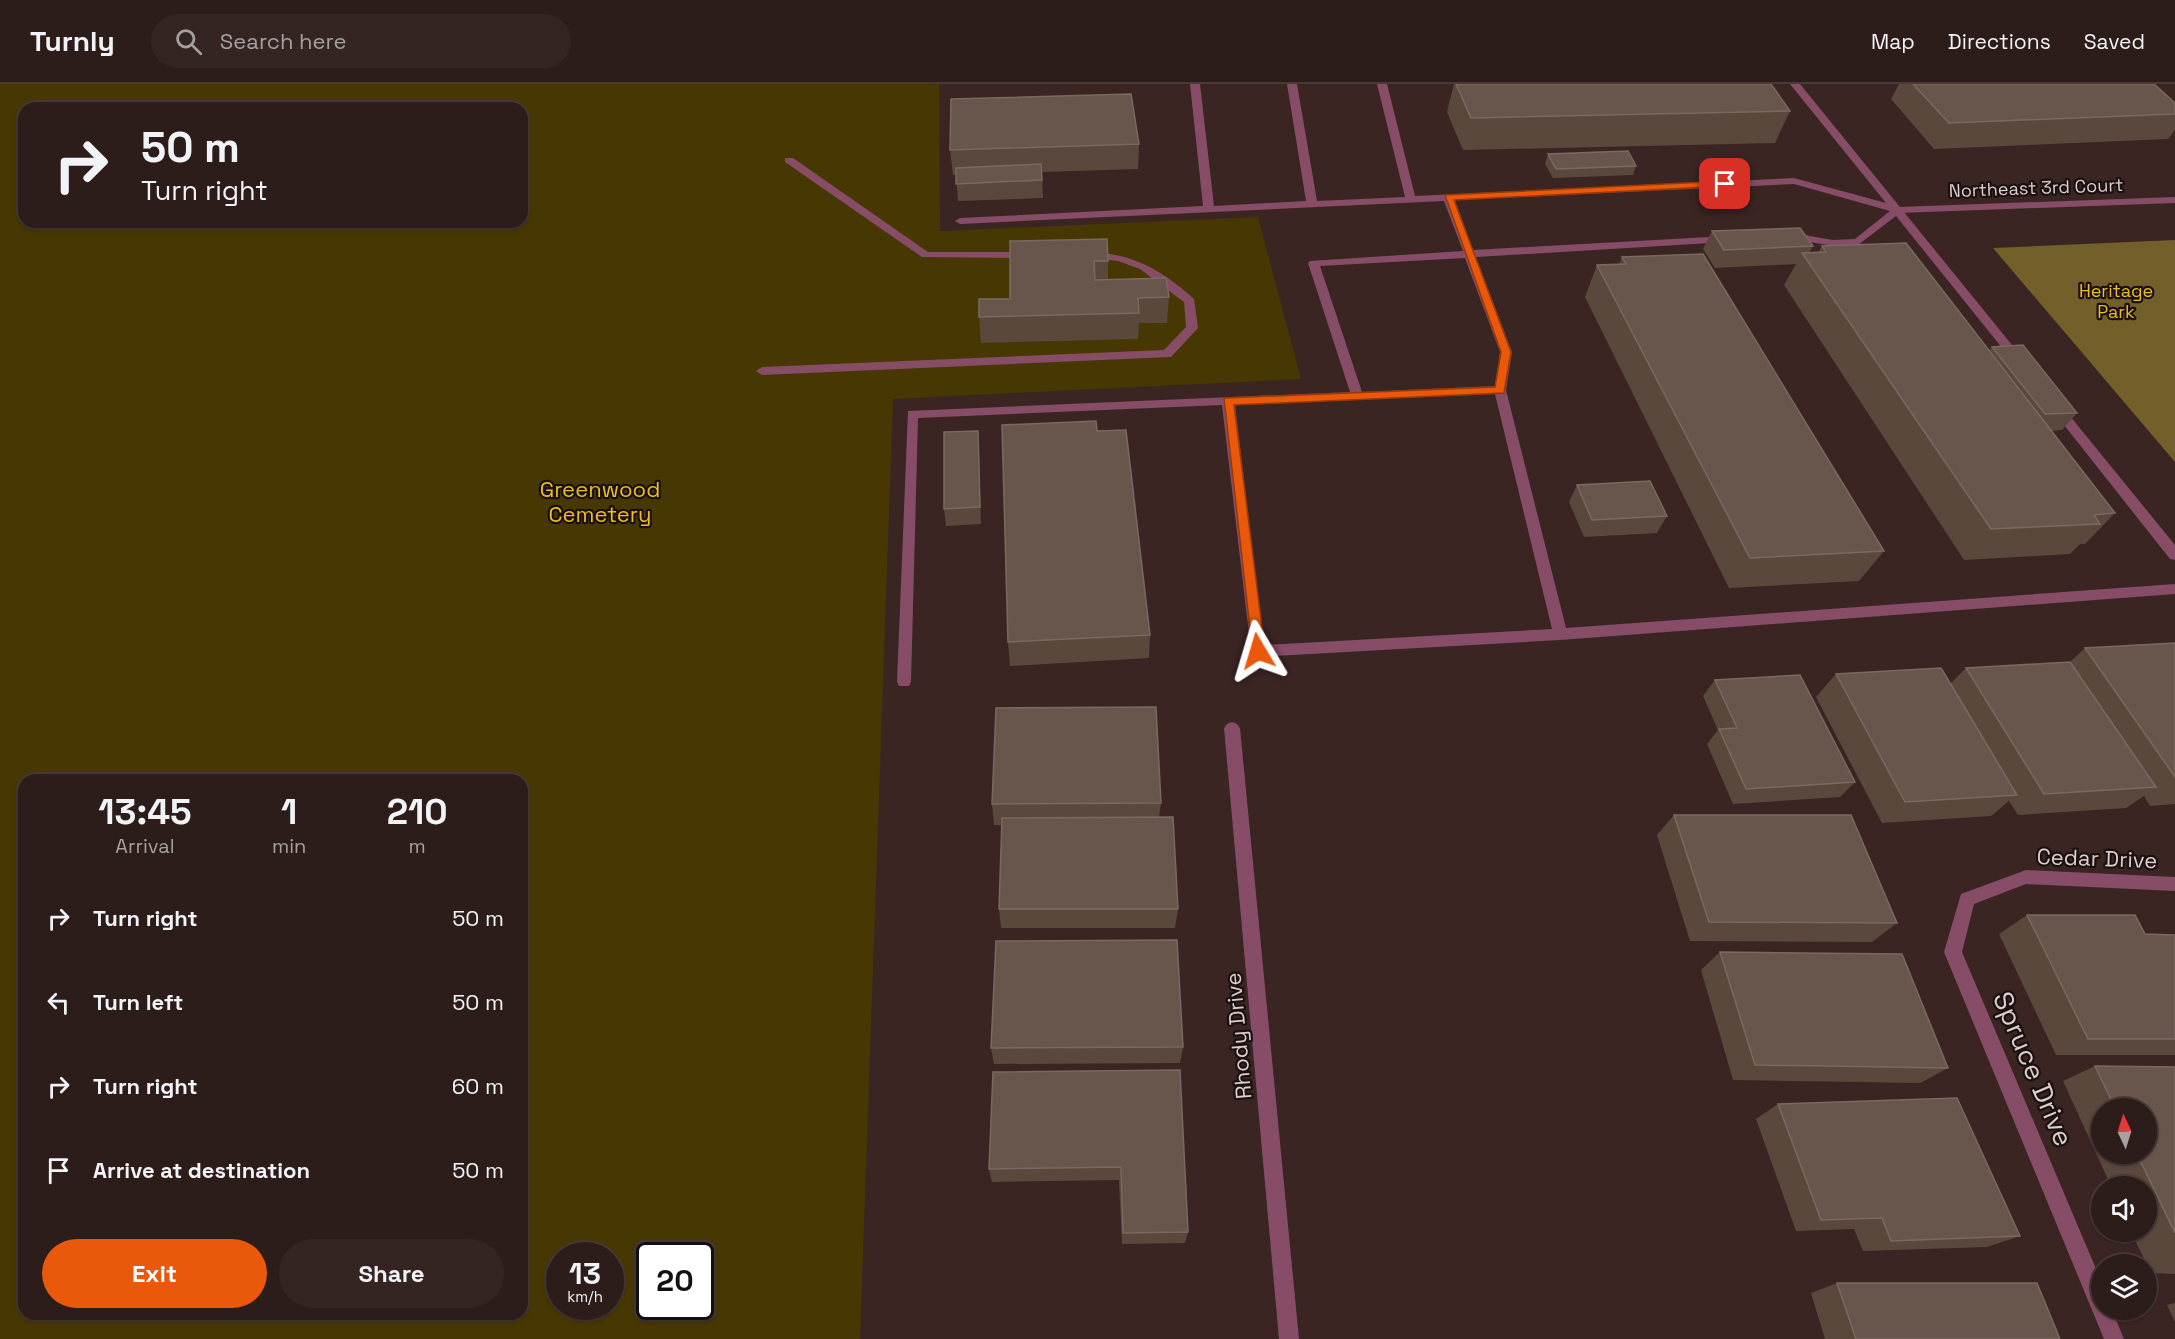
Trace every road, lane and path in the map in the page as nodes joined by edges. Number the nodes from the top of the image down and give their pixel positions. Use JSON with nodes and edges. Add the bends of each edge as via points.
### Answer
{"nodes":[{"id":1,"x":1195,"y":84,"type":"edge"},
{"id":2,"x":1292,"y":84,"type":"edge"},
{"id":3,"x":1382,"y":84,"type":"edge"},
{"id":4,"x":1795,"y":84,"type":"edge"},
{"id":5,"x":789,"y":160,"type":"dead end"},
{"id":6,"x":1448,"y":197,"type":"junction"},
{"id":7,"x":1411,"y":199,"type":"junction"},
{"id":8,"x":2175,"y":200,"type":"edge"},
{"id":9,"x":1312,"y":204,"type":"junction"},
{"id":10,"x":1209,"y":209,"type":"junction"},
{"id":11,"x":1898,"y":210,"type":"junction"},
{"id":12,"x":960,"y":221,"type":"dead end"},
{"id":13,"x":1774,"y":236,"type":"edge"},
{"id":14,"x":1739,"y":238,"type":"edge"},
{"id":15,"x":1045,"y":255,"type":"edge"},
{"id":16,"x":1080,"y":255,"type":"edge"},
{"id":17,"x":1470,"y":255,"type":"junction"},
{"id":18,"x":2025,"y":369,"type":"edge"},
{"id":19,"x":762,"y":371,"type":"dead end"},
{"id":20,"x":1500,"y":390,"type":"junction"},
{"id":21,"x":1357,"y":396,"type":"junction"},
{"id":22,"x":2048,"y":397,"type":"edge"},
{"id":23,"x":1228,"y":401,"type":"junction"},
{"id":24,"x":2175,"y":555,"type":"edge"},
{"id":25,"x":2175,"y":589,"type":"edge"},
{"id":26,"x":1560,"y":634,"type":"junction"},
{"id":27,"x":904,"y":682,"type":"dead end"},
{"id":28,"x":1232,"y":728,"type":"dead end"},
{"id":29,"x":2175,"y":884,"type":"edge"},
{"id":30,"x":1953,"y":952,"type":"joint"},
{"id":31,"x":2091,"y":1283,"type":"edge"},
{"id":32,"x":2106,"y":1320,"type":"edge"},
{"id":33,"x":1289,"y":1339,"type":"edge"},
{"id":34,"x":2114,"y":1339,"type":"edge"}],
"edges":[{"from":1,"to":10,"type":"street"},
{"from":2,"to":9,"type":"street"},
{"from":3,"to":7,"type":"street"},
{"from":4,"to":11,"type":"street"},
{"from":5,"to":15,"type":"street","via":[[926,255]]},
{"from":6,"to":7,"type":"street","name":"Northeast 3rd Court"},
{"from":6,"to":11,"type":"street","name":"Northeast 3rd Court","via":[[1794,181]]},
{"from":6,"to":17,"type":"street"},
{"from":7,"to":9,"type":"street","name":"Northeast 3rd Court"},
{"from":8,"to":11,"type":"street","name":"Northeast 3rd Court"},
{"from":9,"to":10,"type":"street","name":"Northeast 3rd Court"},
{"from":10,"to":12,"type":"street","name":"Northeast 3rd Court"},
{"from":11,"to":13,"type":"street","via":[[1858,242]]},
{"from":11,"to":18,"type":"street"},
{"from":14,"to":17,"type":"street"},
{"from":16,"to":19,"type":"street","via":[[1116,254],[1160,274],[1190,302],[1192,328],[1167,354]]},
{"from":17,"to":20,"type":"street","via":[[1506,352]]},
{"from":17,"to":21,"type":"street","via":[[1314,263]]},
{"from":20,"to":21,"type":"street"},
{"from":20,"to":26,"type":"street"},
{"from":21,"to":23,"type":"street"},
{"from":22,"to":24,"type":"street"},
{"from":23,"to":26,"type":"street","via":[[1258,651]]},
{"from":23,"to":27,"type":"street","via":[[912,414]]},
{"from":25,"to":26,"type":"street"},
{"from":28,"to":33,"type":"street","name":"Rhody Drive"},
{"from":29,"to":30,"type":"street","name":"Cedar Drive","via":[[2026,877],[1967,899]]},
{"from":30,"to":31,"type":"street","name":"Spruce Drive"},
{"from":32,"to":34,"type":"street","name":"Spruce Drive"}]}
